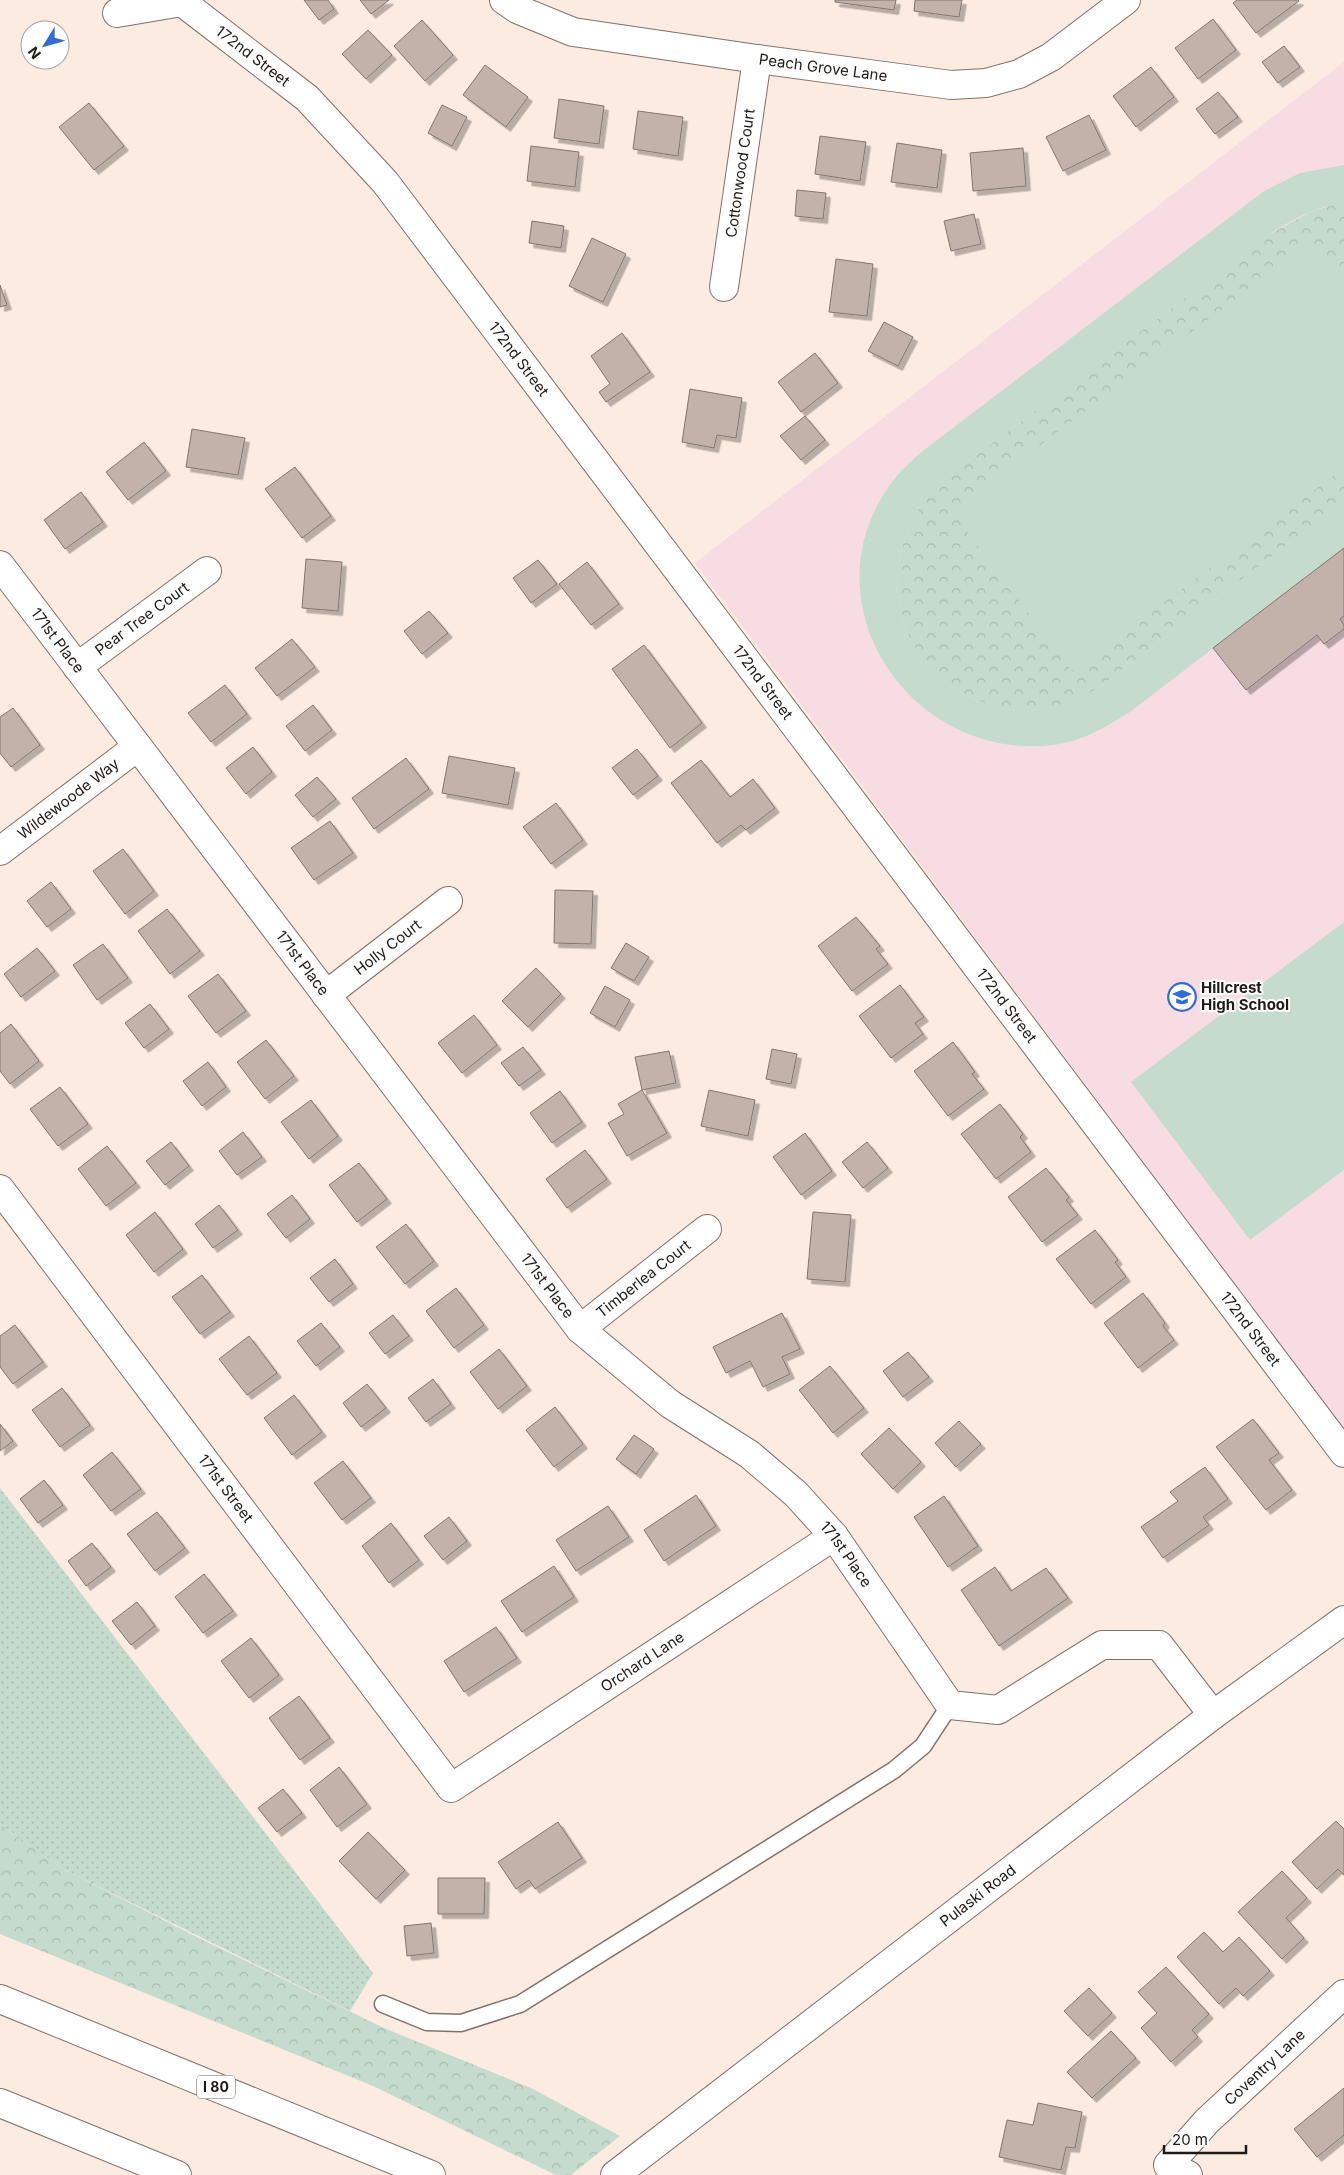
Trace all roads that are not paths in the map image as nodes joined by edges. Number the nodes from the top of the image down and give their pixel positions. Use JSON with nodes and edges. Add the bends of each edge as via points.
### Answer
{"nodes":[{"id":1,"x":504,"y":0,"type":"edge"},
{"id":2,"x":1126,"y":0,"type":"edge"},
{"id":3,"x":117,"y":13,"type":"dead end"},
{"id":4,"x":757,"y":59,"type":"junction"},
{"id":5,"x":724,"y":287,"type":"dead end"},
{"id":6,"x":0,"y":565,"type":"edge"},
{"id":7,"x":207,"y":571,"type":"dead end"},
{"id":8,"x":77,"y":667,"type":"junction"},
{"id":9,"x":137,"y":747,"type":"junction"},
{"id":10,"x":0,"y":851,"type":"edge"},
{"id":11,"x":448,"y":901,"type":"dead end"},
{"id":12,"x":326,"y":995,"type":"junction"},
{"id":13,"x":0,"y":1189,"type":"edge"},
{"id":14,"x":708,"y":1229,"type":"dead end"},
{"id":15,"x":580,"y":1329,"type":"junction"},
{"id":16,"x":1344,"y":1453,"type":"edge"},
{"id":17,"x":834,"y":1536,"type":"junction"},
{"id":18,"x":1344,"y":1620,"type":"edge"},
{"id":19,"x":950,"y":1705,"type":"junction"},
{"id":20,"x":1213,"y":1715,"type":"junction"},
{"id":21,"x":451,"y":1788,"type":"joint"},
{"id":22,"x":1344,"y":1994,"type":"edge"},
{"id":23,"x":0,"y":1999,"type":"edge"},
{"id":24,"x":383,"y":2004,"type":"dead end"},
{"id":25,"x":0,"y":2103,"type":"edge"},
{"id":26,"x":1178,"y":2170,"type":"edge"},
{"id":27,"x":177,"y":2175,"type":"edge"},
{"id":28,"x":431,"y":2175,"type":"edge"},
{"id":29,"x":615,"y":2175,"type":"edge"}],
"edges":[{"from":1,"to":4,"type":"main road","name":"Peach Grove Lane","via":[[517,9],[573,32]]},
{"from":2,"to":4,"type":"main road","name":"Peach Grove Lane","via":[[1051,57],[1019,74],[986,83],[951,85]]},
{"from":3,"to":16,"type":"main road","name":"172nd Street","via":[[182,2],[307,98],[385,182]]},
{"from":4,"to":5,"type":"main road","name":"Cottonwood Court"},
{"from":6,"to":8,"type":"main road","name":"171st Place"},
{"from":7,"to":8,"type":"main road","name":"Pear Tree Court"},
{"from":8,"to":9,"type":"main road","name":"171st Place"},
{"from":9,"to":10,"type":"main road","name":"Wildewoode Way"},
{"from":9,"to":12,"type":"main road","name":"171st Place"},
{"from":11,"to":12,"type":"main road","name":"Holly Court"},
{"from":12,"to":15,"type":"main road","name":"171st Place"},
{"from":13,"to":21,"type":"main road","name":"171st Street"},
{"from":14,"to":15,"type":"main road","name":"Timberlea Court"},
{"from":15,"to":17,"type":"main road","name":"171st Place","via":[[670,1404],[749,1454],[796,1494]]},
{"from":17,"to":19,"type":"main road","name":"171st Place"},
{"from":17,"to":21,"type":"main road","name":"Orchard Lane"},
{"from":18,"to":20,"type":"main road","name":"Pulaski Road"},
{"from":19,"to":20,"type":"main road","via":[[998,1710],[1102,1645],[1159,1645]]},
{"from":19,"to":24,"type":"lane","via":[[923,1746],[894,1770],[520,2004],[461,2023],[427,2022]]},
{"from":20,"to":29,"type":"main road","name":"Pulaski Road"},
{"from":22,"to":26,"type":"main road","name":"Coventry Lane","via":[[1207,2121]]},
{"from":23,"to":28,"type":"main road","number":"I 80"},
{"from":25,"to":27,"type":"main road"}]}
